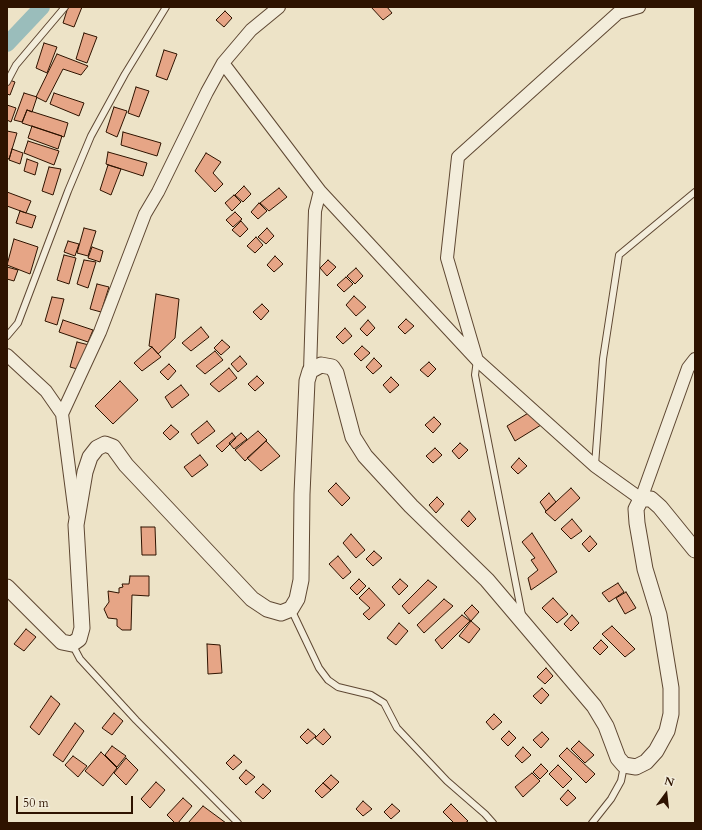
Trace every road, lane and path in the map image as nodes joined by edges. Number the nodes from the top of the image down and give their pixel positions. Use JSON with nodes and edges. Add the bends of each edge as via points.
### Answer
{"nodes":[{"id":1,"x":65,"y":7,"type":"edge"},
{"id":2,"x":166,"y":7,"type":"edge"},
{"id":3,"x":279,"y":7,"type":"edge"},
{"id":4,"x":639,"y":7,"type":"edge"},
{"id":5,"x":223,"y":63,"type":"junction"},
{"id":6,"x":7,"y":82,"type":"edge"},
{"id":7,"x":320,"y":191,"type":"junction"},
{"id":8,"x":695,"y":192,"type":"edge"},
{"id":9,"x":7,"y":336,"type":"edge"},
{"id":10,"x":7,"y":354,"type":"edge"},
{"id":11,"x":695,"y":359,"type":"edge"},
{"id":12,"x":477,"y":360,"type":"junction"},
{"id":13,"x":310,"y":371,"type":"junction"},
{"id":14,"x":62,"y":414,"type":"junction"},
{"id":15,"x":595,"y":466,"type":"junction"},
{"id":16,"x":641,"y":499,"type":"junction"},
{"id":17,"x":76,"y":525,"type":"junction"},
{"id":18,"x":695,"y":550,"type":"edge"},
{"id":19,"x":7,"y":587,"type":"edge"},
{"id":20,"x":291,"y":609,"type":"junction"},
{"id":21,"x":524,"y":624,"type":"junction"},
{"id":22,"x":72,"y":644,"type":"junction"},
{"id":23,"x":624,"y":765,"type":"junction"},
{"id":24,"x":238,"y":823,"type":"edge"},
{"id":25,"x":493,"y":823,"type":"edge"},
{"id":26,"x":592,"y":823,"type":"edge"}],
"edges":[{"from":1,"to":6,"type":"lane","via":[[16,65]]},
{"from":2,"to":9,"type":"lane","via":[[91,136],[18,323]]},
{"from":3,"to":5,"type":"street","via":[[251,30]]},
{"from":4,"to":12,"type":"street","via":[[618,13],[458,157],[447,258]]},
{"from":5,"to":7,"type":"street"},
{"from":5,"to":14,"type":"street","via":[[145,214],[100,332]]},
{"from":7,"to":12,"type":"street"},
{"from":7,"to":13,"type":"street","via":[[315,211]]},
{"from":8,"to":15,"type":"lane","via":[[619,255],[603,359]]},
{"from":10,"to":14,"type":"street","via":[[46,391]]},
{"from":11,"to":16,"type":"street","via":[[688,368]]},
{"from":12,"to":15,"type":"street"},
{"from":12,"to":21,"type":"lane","via":[[475,375]]},
{"from":13,"to":20,"type":"street","via":[[307,381],[302,494],[301,580],[297,599]]},
{"from":13,"to":21,"type":"street","via":[[322,365],[332,367],[336,372],[353,437],[365,456],[411,506],[487,580]]},
{"from":14,"to":17,"type":"street"},
{"from":15,"to":16,"type":"street"},
{"from":16,"to":18,"type":"street","via":[[651,500],[660,507]]},
{"from":16,"to":23,"type":"street","via":[[636,509],[637,523],[668,658],[672,688],[671,714],[656,751],[646,762],[636,767]]},
{"from":17,"to":20,"type":"street","via":[[90,457],[97,448],[105,444],[113,447],[126,465],[252,599],[281,613]]},
{"from":17,"to":22,"type":"street","via":[[82,628],[79,639]]},
{"from":19,"to":22,"type":"street","via":[[62,642]]},
{"from":20,"to":25,"type":"lane","via":[[319,668],[328,680],[338,687],[371,695],[384,703],[397,728],[447,781]]},
{"from":21,"to":23,"type":"street","via":[[594,706],[606,726],[618,758]]},
{"from":22,"to":24,"type":"lane","via":[[80,659],[136,720]]},
{"from":23,"to":26,"type":"lane","via":[[621,781]]}]}
